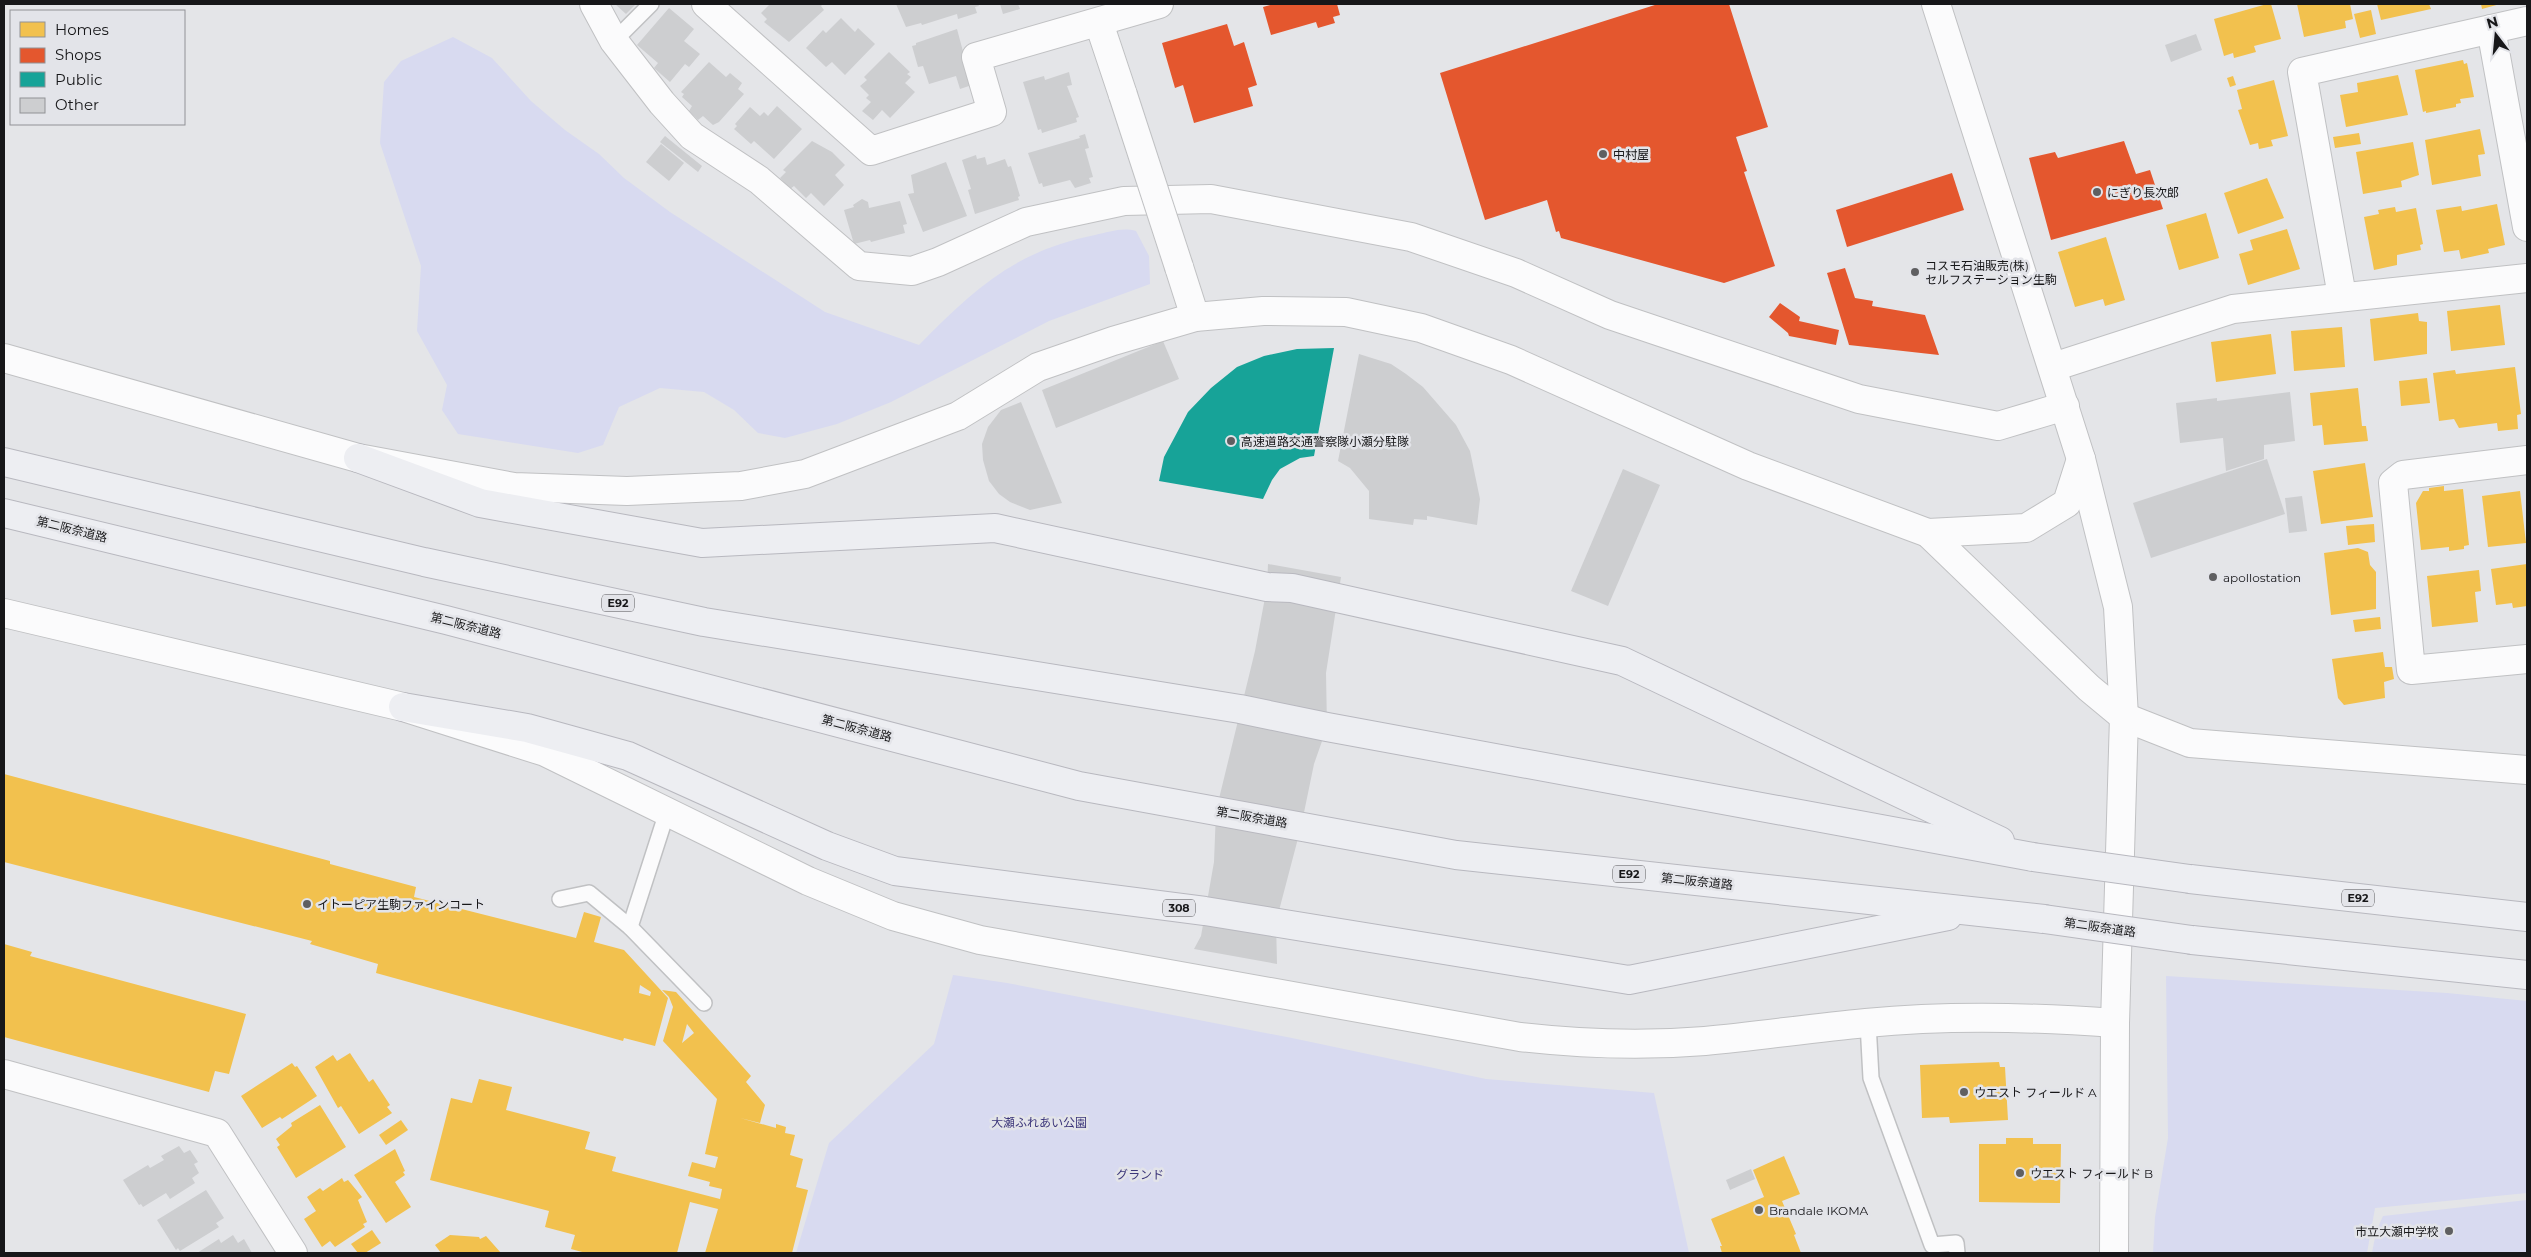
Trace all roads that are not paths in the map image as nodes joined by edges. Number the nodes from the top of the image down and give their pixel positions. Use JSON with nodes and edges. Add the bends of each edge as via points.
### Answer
{"nodes":[{"id":1,"x":594,"y":4,"type":"edge"},
{"id":2,"x":652,"y":4,"type":"edge"},
{"id":3,"x":1159,"y":4,"type":"edge"},
{"id":4,"x":1936,"y":4,"type":"edge"},
{"id":5,"x":711,"y":5,"type":"edge"},
{"id":6,"x":2527,"y":21,"type":"edge"},
{"id":7,"x":1099,"y":23,"type":"junction"},
{"id":8,"x":2491,"y":29,"type":"junction"},
{"id":9,"x":614,"y":41,"type":"junction"},
{"id":10,"x":2527,"y":226,"type":"edge"},
{"id":11,"x":2527,"y":278,"type":"edge"},
{"id":12,"x":2342,"y":296,"type":"junction"},
{"id":13,"x":1195,"y":317,"type":"junction"},
{"id":14,"x":4,"y":358,"type":"edge"},
{"id":15,"x":2054,"y":367,"type":"junction"},
{"id":16,"x":2065,"y":406,"type":"junction"},
{"id":17,"x":358,"y":458,"type":"junction"},
{"id":18,"x":2081,"y":459,"type":"junction"},
{"id":19,"x":2527,"y":460,"type":"edge"},
{"id":20,"x":4,"y":462,"type":"edge"},
{"id":21,"x":4,"y":513,"type":"edge"},
{"id":22,"x":1928,"y":534,"type":"junction"},
{"id":23,"x":4,"y":613,"type":"edge"},
{"id":24,"x":2527,"y":659,"type":"edge"},
{"id":25,"x":403,"y":707,"type":"junction"},
{"id":26,"x":2124,"y":717,"type":"junction"},
{"id":27,"x":2527,"y":770,"type":"edge"},
{"id":28,"x":667,"y":812,"type":"junction"},
{"id":29,"x":2033,"y":857,"type":"junction"},
{"id":30,"x":560,"y":899,"type":"dead end"},
{"id":31,"x":1974,"y":911,"type":"junction"},
{"id":32,"x":2527,"y":917,"type":"edge"},
{"id":33,"x":630,"y":927,"type":"junction"},
{"id":34,"x":2527,"y":975,"type":"edge"},
{"id":35,"x":704,"y":1003,"type":"dead end"},
{"id":36,"x":1868,"y":1023,"type":"junction"},
{"id":37,"x":2115,"y":1023,"type":"junction"},
{"id":38,"x":4,"y":1074,"type":"edge"},
{"id":39,"x":293,"y":1253,"type":"edge"},
{"id":40,"x":1957,"y":1253,"type":"edge"},
{"id":41,"x":2114,"y":1253,"type":"edge"}],
"edges":[{"from":1,"to":9,"type":"street"},
{"from":2,"to":9,"type":"lane"},
{"from":3,"to":7,"type":"street"},
{"from":4,"to":15,"type":"street"},
{"from":5,"to":7,"type":"street","via":[[871,151],[992,112],[976,57]]},
{"from":6,"to":8,"type":"street"},
{"from":7,"to":13,"type":"street","bridge":true},
{"from":8,"to":10,"type":"street"},
{"from":8,"to":12,"type":"street","via":[[2302,72]]},
{"from":9,"to":16,"type":"street","via":[[662,104],[692,136],[759,180],[859,266],[912,271],[1026,222],[1124,202],[1211,200],[1411,237],[1516,273],[1610,315],[1859,399],[1998,426]]},
{"from":11,"to":12,"type":"street"},
{"from":12,"to":15,"type":"street","via":[[2233,309]]},
{"from":13,"to":17,"type":"street","via":[[1038,367],[958,416],[805,474],[741,486],[627,491],[514,487]]},
{"from":13,"to":22,"type":"street","via":[[1263,311],[1346,312],[1421,328],[1510,360],[1748,466]]},
{"from":14,"to":17,"type":"street"},
{"from":15,"to":16,"type":"street"},
{"from":16,"to":18,"type":"street"},
{"from":17,"to":29,"type":"highway","via":[[480,503],[702,543],[995,528],[1267,588],[1292,588],[1622,661]]},
{"from":18,"to":22,"type":"street","via":[[2067,503],[2026,528]]},
{"from":18,"to":26,"type":"street","via":[[2118,607]]},
{"from":19,"to":24,"type":"street","via":[[2404,475],[2393,483],[2411,670]]},
{"from":20,"to":29,"type":"highway","number":"E92","via":[[424,562],[704,622],[1240,709]]},
{"from":21,"to":31,"type":"highway","name":"第二阪奈道路","number":"E92","via":[[446,620],[1079,786],[1456,855]]},
{"from":22,"to":26,"type":"street","via":[[2089,688]]},
{"from":23,"to":25,"type":"street"},
{"from":25,"to":28,"type":"street","via":[[545,752]]},
{"from":25,"to":31,"type":"highway","number":"308","via":[[527,728],[628,756],[827,846],[895,871],[1204,911],[1629,980]]},
{"from":26,"to":27,"type":"street","via":[[2190,743]]},
{"from":26,"to":37,"type":"street"},
{"from":28,"to":33,"type":"lane"},
{"from":28,"to":36,"type":"street","via":[[817,885],[893,916],[980,940],[1520,1037],[1577,1043],[1703,1041]]},
{"from":29,"to":32,"type":"highway","number":"E92","bridge":true,"via":[[2190,880]]},
{"from":30,"to":33,"type":"lane","via":[[589,893]]},
{"from":31,"to":34,"type":"highway","name":"第二阪奈道路","number":"E92","bridge":true,"via":[[2192,940]]},
{"from":33,"to":35,"type":"lane"},
{"from":36,"to":37,"type":"street","via":[[2046,1018]]},
{"from":36,"to":40,"type":"lane","via":[[1871,1078],[1932,1245],[1956,1243]]},
{"from":37,"to":41,"type":"street"},
{"from":38,"to":39,"type":"street","via":[[216,1133]]}]}
